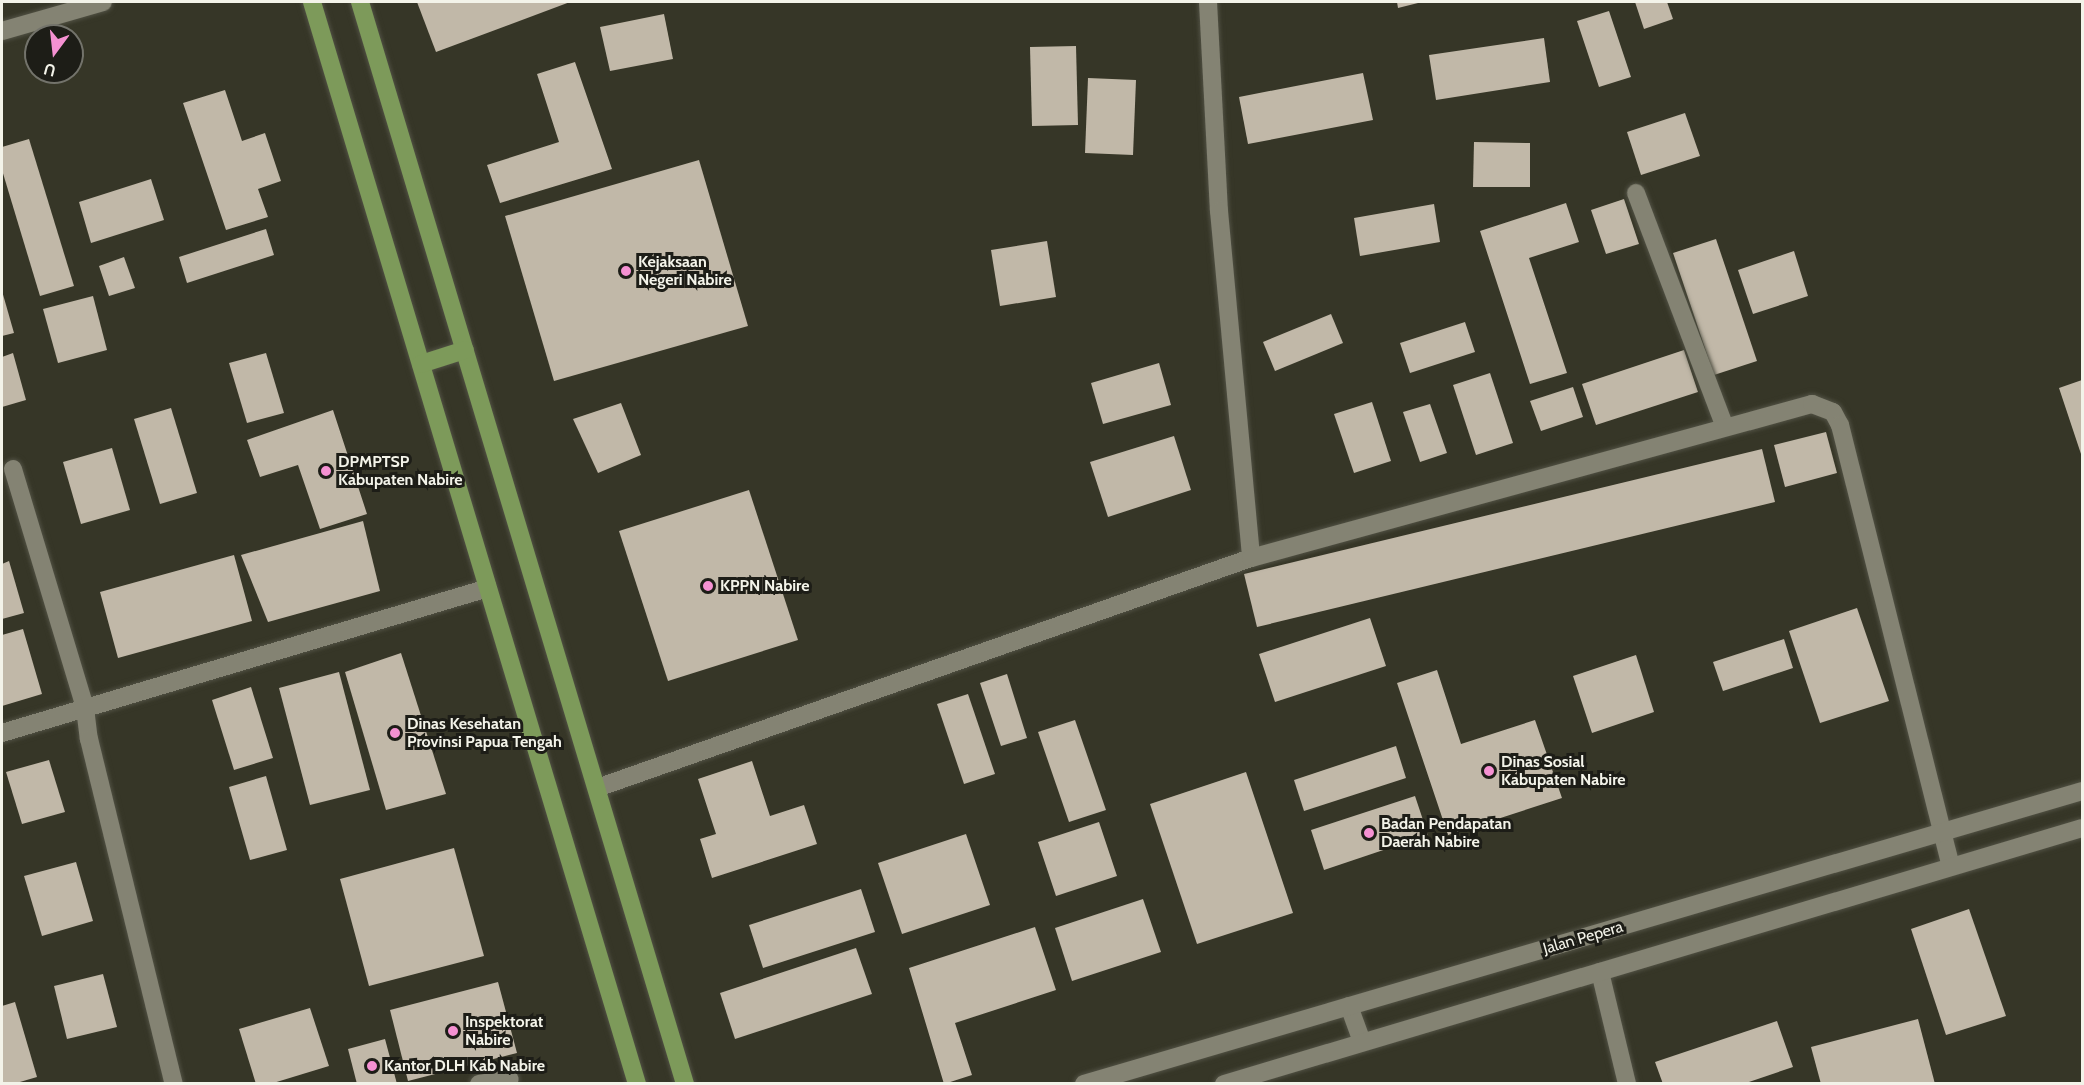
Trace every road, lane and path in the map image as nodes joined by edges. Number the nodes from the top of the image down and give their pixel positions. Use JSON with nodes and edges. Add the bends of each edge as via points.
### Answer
{"nodes":[{"id":1,"x":103,"y":2,"type":"edge"},
{"id":2,"x":312,"y":2,"type":"edge"},
{"id":3,"x":360,"y":2,"type":"edge"},
{"id":4,"x":1208,"y":2,"type":"edge"},
{"id":5,"x":2,"y":31,"type":"edge"},
{"id":6,"x":1635,"y":193,"type":"dead end"},
{"id":7,"x":465,"y":350,"type":"junction"},
{"id":8,"x":421,"y":364,"type":"junction"},
{"id":9,"x":1725,"y":427,"type":"junction"},
{"id":10,"x":13,"y":469,"type":"dead end"},
{"id":11,"x":1251,"y":558,"type":"junction"},
{"id":12,"x":488,"y":588,"type":"junction"},
{"id":13,"x":85,"y":708,"type":"junction"},
{"id":14,"x":2,"y":733,"type":"edge"},
{"id":15,"x":597,"y":788,"type":"junction"},
{"id":16,"x":2082,"y":791,"type":"edge"},
{"id":17,"x":2082,"y":828,"type":"edge"},
{"id":18,"x":1943,"y":833,"type":"junction"},
{"id":19,"x":1951,"y":866,"type":"junction"},
{"id":20,"x":1600,"y":972,"type":"junction"},
{"id":21,"x":1349,"y":1006,"type":"junction"},
{"id":22,"x":1362,"y":1042,"type":"junction"},
{"id":23,"x":510,"y":1079,"type":"dead end"},
{"id":24,"x":174,"y":1083,"type":"edge"},
{"id":25,"x":479,"y":1083,"type":"edge"},
{"id":26,"x":637,"y":1083,"type":"edge"},
{"id":27,"x":685,"y":1083,"type":"edge"},
{"id":28,"x":1084,"y":1083,"type":"edge"},
{"id":29,"x":1224,"y":1083,"type":"edge"},
{"id":30,"x":1627,"y":1083,"type":"edge"}],
"edges":[{"from":1,"to":5,"type":"street"},
{"from":2,"to":8,"type":"main road"},
{"from":3,"to":7,"type":"main road"},
{"from":4,"to":11,"type":"street","via":[[1219,211]]},
{"from":6,"to":9,"type":"street"},
{"from":7,"to":8,"type":"main road"},
{"from":7,"to":15,"type":"main road"},
{"from":8,"to":12,"type":"main road"},
{"from":9,"to":11,"type":"street"},
{"from":9,"to":18,"type":"street","via":[[1812,404],[1833,412],[1838,420]]},
{"from":10,"to":13,"type":"street"},
{"from":11,"to":15,"type":"street"},
{"from":12,"to":13,"type":"street"},
{"from":12,"to":26,"type":"main road"},
{"from":13,"to":14,"type":"street"},
{"from":13,"to":24,"type":"street","via":[[89,739]]},
{"from":15,"to":27,"type":"main road"},
{"from":16,"to":18,"type":"street","name":"Jalan Pepera"},
{"from":17,"to":19,"type":"street"},
{"from":18,"to":19,"type":"street"},
{"from":18,"to":21,"type":"street","name":"Jalan Pepera"},
{"from":19,"to":20,"type":"street"},
{"from":20,"to":22,"type":"street"},
{"from":20,"to":30,"type":"street"},
{"from":21,"to":22,"type":"street"},
{"from":21,"to":28,"type":"street","name":"Jalan Pepera"},
{"from":22,"to":29,"type":"street"},
{"from":23,"to":25,"type":"street"}]}
